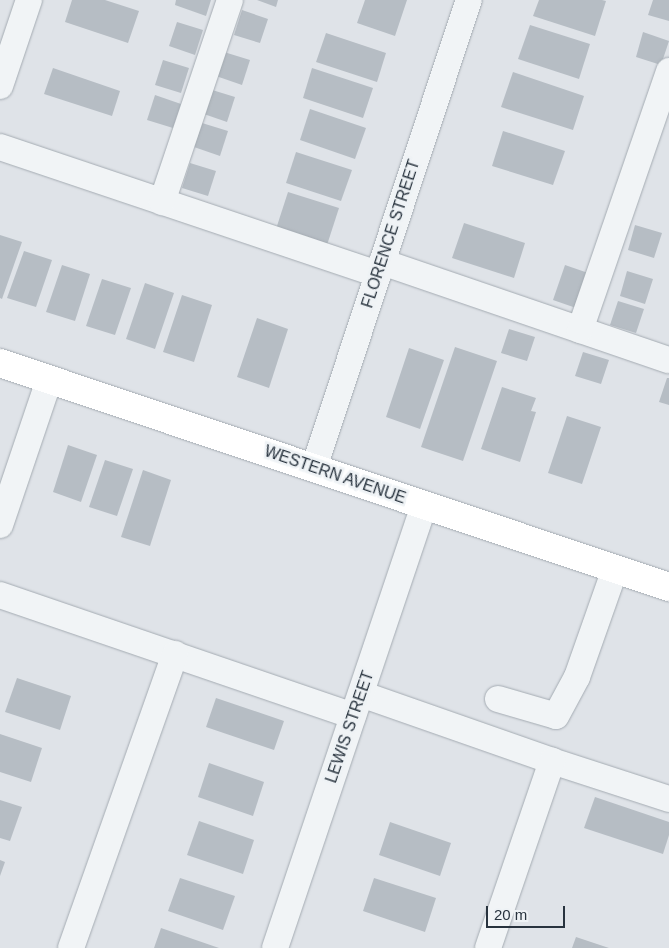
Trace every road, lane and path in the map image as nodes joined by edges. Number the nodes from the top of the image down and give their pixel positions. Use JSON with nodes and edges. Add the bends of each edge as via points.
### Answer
{"nodes":[{"id":1,"x":29,"y":0,"type":"edge"},
{"id":2,"x":230,"y":0,"type":"edge"},
{"id":3,"x":470,"y":0,"type":"edge"},
{"id":4,"x":669,"y":71,"type":"edge"},
{"id":5,"x":0,"y":86,"type":"edge"},
{"id":6,"x":0,"y":146,"type":"edge"},
{"id":7,"x":162,"y":202,"type":"junction"},
{"id":8,"x":380,"y":268,"type":"junction"},
{"id":9,"x":580,"y":330,"type":"junction"},
{"id":10,"x":669,"y":360,"type":"edge"},
{"id":11,"x":0,"y":363,"type":"edge"},
{"id":12,"x":49,"y":380,"type":"junction"},
{"id":13,"x":314,"y":468,"type":"junction"},
{"id":14,"x":424,"y":505,"type":"junction"},
{"id":15,"x":0,"y":525,"type":"edge"},
{"id":16,"x":615,"y":569,"type":"junction"},
{"id":17,"x":669,"y":588,"type":"edge"},
{"id":18,"x":0,"y":595,"type":"edge"},
{"id":19,"x":174,"y":654,"type":"junction"},
{"id":20,"x":498,"y":699,"type":"dead end"},
{"id":21,"x":357,"y":705,"type":"junction"},
{"id":22,"x":552,"y":761,"type":"junction"},
{"id":23,"x":669,"y":799,"type":"edge"},
{"id":24,"x":71,"y":948,"type":"edge"},
{"id":25,"x":275,"y":948,"type":"edge"},
{"id":26,"x":488,"y":948,"type":"edge"}],
"edges":[{"from":1,"to":5,"type":"street"},
{"from":2,"to":7,"type":"street"},
{"from":3,"to":8,"type":"street","name":"FLORENCE STREET"},
{"from":4,"to":9,"type":"street"},
{"from":6,"to":7,"type":"street"},
{"from":7,"to":8,"type":"street"},
{"from":8,"to":9,"type":"street"},
{"from":8,"to":13,"type":"street","name":"FLORENCE STREET"},
{"from":9,"to":10,"type":"street"},
{"from":11,"to":12,"type":"main road","name":"WESTERN AVENUE"},
{"from":12,"to":13,"type":"main road","name":"WESTERN AVENUE"},
{"from":12,"to":15,"type":"street"},
{"from":13,"to":14,"type":"main road","name":"WESTERN AVENUE"},
{"from":14,"to":16,"type":"main road","name":"WESTERN AVENUE"},
{"from":14,"to":21,"type":"street","name":"LEWIS STREET"},
{"from":16,"to":17,"type":"main road","name":"WESTERN AVENUE"},
{"from":16,"to":20,"type":"street","via":[[577,677],[556,716]]},
{"from":18,"to":19,"type":"street"},
{"from":19,"to":21,"type":"street"},
{"from":19,"to":24,"type":"street"},
{"from":21,"to":22,"type":"street"},
{"from":21,"to":25,"type":"street","name":"LEWIS STREET"},
{"from":22,"to":23,"type":"street"},
{"from":22,"to":26,"type":"street"}]}
